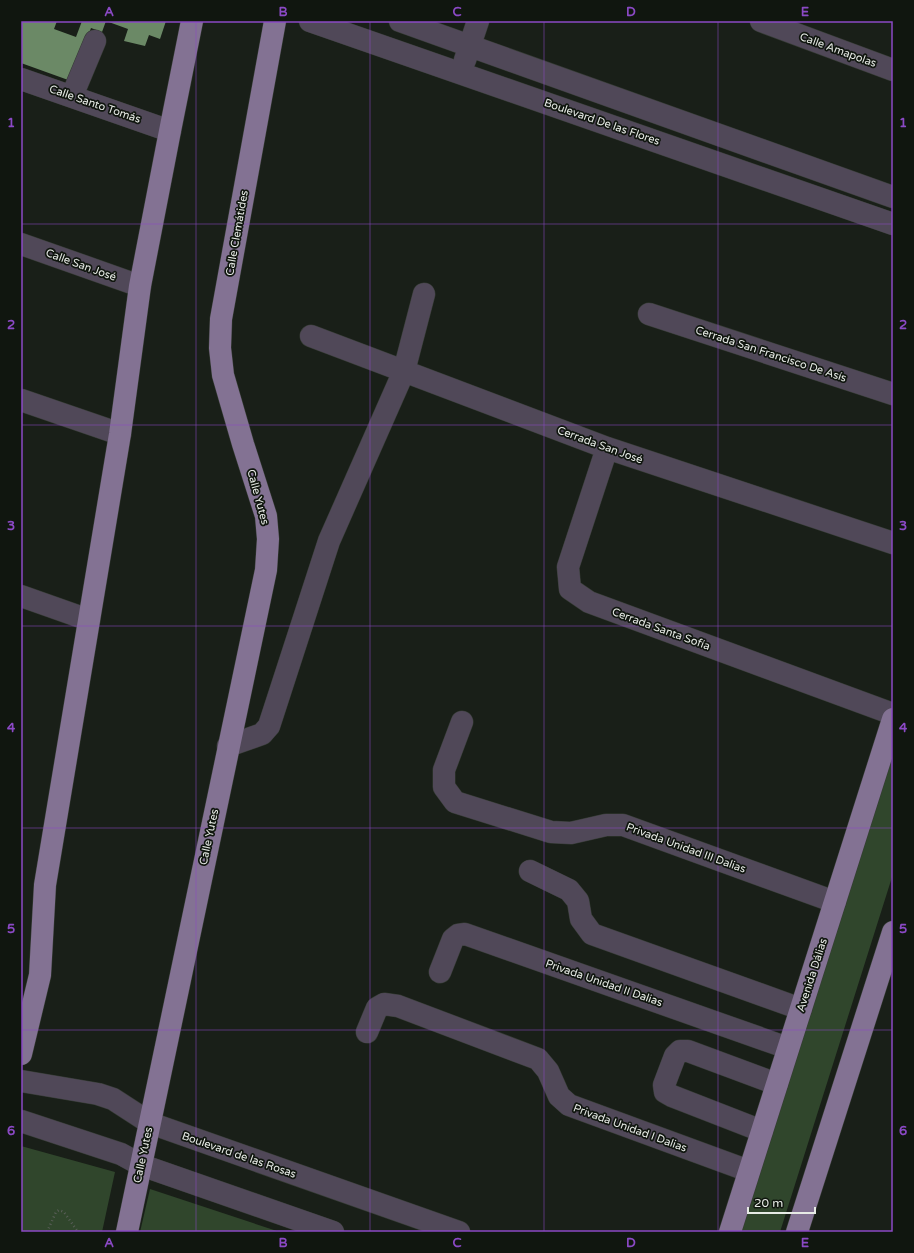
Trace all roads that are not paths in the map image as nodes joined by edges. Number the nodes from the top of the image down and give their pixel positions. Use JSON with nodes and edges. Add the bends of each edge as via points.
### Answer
{"nodes":[{"id":1,"x":192,"y":21,"type":"edge"},
{"id":2,"x":275,"y":21,"type":"edge"},
{"id":3,"x":310,"y":21,"type":"edge"},
{"id":4,"x":400,"y":21,"type":"edge"},
{"id":5,"x":478,"y":21,"type":"edge"},
{"id":6,"x":761,"y":21,"type":"edge"},
{"id":7,"x":95,"y":41,"type":"dead end"},
{"id":8,"x":470,"y":46,"type":"junction"},
{"id":9,"x":893,"y":70,"type":"edge"},
{"id":10,"x":460,"y":73,"type":"junction"},
{"id":11,"x":21,"y":79,"type":"edge"},
{"id":12,"x":72,"y":96,"type":"junction"},
{"id":13,"x":170,"y":131,"type":"junction"},
{"id":14,"x":893,"y":197,"type":"edge"},
{"id":15,"x":893,"y":224,"type":"edge"},
{"id":16,"x":21,"y":244,"type":"edge"},
{"id":17,"x":140,"y":286,"type":"junction"},
{"id":18,"x":424,"y":294,"type":"dead end"},
{"id":19,"x":649,"y":314,"type":"dead end"},
{"id":20,"x":311,"y":336,"type":"dead end"},
{"id":21,"x":404,"y":371,"type":"junction"},
{"id":22,"x":893,"y":394,"type":"edge"},
{"id":23,"x":21,"y":400,"type":"edge"},
{"id":24,"x":120,"y":434,"type":"junction"},
{"id":25,"x":243,"y":444,"type":"joint"},
{"id":26,"x":607,"y":448,"type":"junction"},
{"id":27,"x":893,"y":543,"type":"edge"},
{"id":28,"x":22,"y":600,"type":"edge"},
{"id":29,"x":89,"y":620,"type":"junction"},
{"id":30,"x":893,"y":714,"type":"edge"},
{"id":31,"x":893,"y":719,"type":"edge"},
{"id":32,"x":462,"y":722,"type":"dead end"},
{"id":33,"x":228,"y":746,"type":"junction"},
{"id":34,"x":530,"y":871,"type":"dead end"},
{"id":35,"x":835,"y":902,"type":"junction"},
{"id":36,"x":893,"y":932,"type":"edge"},
{"id":37,"x":440,"y":972,"type":"dead end"},
{"id":38,"x":801,"y":1009,"type":"junction"},
{"id":39,"x":367,"y":1032,"type":"dead end"},
{"id":40,"x":788,"y":1048,"type":"junction"},
{"id":41,"x":21,"y":1054,"type":"edge"},
{"id":42,"x":21,"y":1081,"type":"edge"},
{"id":43,"x":777,"y":1084,"type":"junction"},
{"id":44,"x":21,"y":1121,"type":"edge"},
{"id":45,"x":150,"y":1123,"type":"junction"},
{"id":46,"x":762,"y":1131,"type":"junction"},
{"id":47,"x":141,"y":1165,"type":"junction"},
{"id":48,"x":749,"y":1172,"type":"junction"},
{"id":49,"x":127,"y":1232,"type":"edge"},
{"id":50,"x":332,"y":1232,"type":"edge"},
{"id":51,"x":459,"y":1232,"type":"edge"},
{"id":52,"x":730,"y":1232,"type":"edge"},
{"id":53,"x":797,"y":1232,"type":"edge"}],
"edges":[{"from":1,"to":13,"type":"main road"},
{"from":2,"to":25,"type":"main road","name":"Calle Clemátides","via":[[221,319],[220,348],[223,375]]},
{"from":3,"to":10,"type":"street","name":"Boulevard De las Flores"},
{"from":4,"to":8,"type":"street"},
{"from":5,"to":8,"type":"street"},
{"from":6,"to":9,"type":"street","name":"Calle Amapolas"},
{"from":7,"to":12,"type":"street"},
{"from":8,"to":10,"type":"street"},
{"from":8,"to":14,"type":"street"},
{"from":10,"to":15,"type":"street","name":"Boulevard De las Flores"},
{"from":11,"to":12,"type":"street","name":"Calle Santo Tomás"},
{"from":12,"to":13,"type":"street","name":"Calle Santo Tomás"},
{"from":13,"to":17,"type":"main road"},
{"from":16,"to":17,"type":"street","name":"Calle San José"},
{"from":17,"to":24,"type":"main road"},
{"from":18,"to":21,"type":"street"},
{"from":19,"to":22,"type":"street","name":"Cerrada San Francisco De Asís"},
{"from":20,"to":21,"type":"street","name":"Cerrada San José"},
{"from":21,"to":26,"type":"street","name":"Cerrada San José"},
{"from":21,"to":33,"type":"street","via":[[329,541],[269,726],[262,734]]},
{"from":23,"to":24,"type":"street"},
{"from":24,"to":29,"type":"main road"},
{"from":25,"to":33,"type":"main road","name":"Calle Yutes","via":[[266,516],[268,539],[266,570]]},
{"from":26,"to":27,"type":"street","name":"Cerrada San José"},
{"from":26,"to":30,"type":"street","name":"Cerrada Santa Sofía","via":[[568,567],[570,589],[589,602]]},
{"from":28,"to":29,"type":"street"},
{"from":29,"to":41,"type":"main road","via":[[45,885],[40,975]]},
{"from":31,"to":35,"type":"main road","name":"Avenida Dálias"},
{"from":32,"to":35,"type":"street","name":"Privada Unidad III Dalias","via":[[444,770],[444,787],[455,802],[551,832],[570,833],[606,825],[622,825]]},
{"from":33,"to":45,"type":"main road","name":"Calle Yutes"},
{"from":34,"to":38,"type":"street","via":[[569,890],[578,901],[581,919],[592,934]]},
{"from":35,"to":38,"type":"main road","name":"Avenida Dálias"},
{"from":36,"to":53,"type":"main road"},
{"from":37,"to":40,"type":"street","name":"Privada Unidad II Dalias","via":[[453,939],[465,934]]},
{"from":38,"to":40,"type":"main road","name":"Avenida Dálias"},
{"from":39,"to":48,"type":"street","name":"Privada Unidad I Dalias","via":[[377,1008],[384,1004],[398,1006],[538,1059],[548,1071],[559,1096],[569,1105]]},
{"from":40,"to":43,"type":"main road","name":"Avenida Dálias"},
{"from":42,"to":45,"type":"street","name":"Boulevard de las Rosas","via":[[98,1094],[113,1099]]},
{"from":43,"to":46,"type":"main road","name":"Avenida Dálias"},
{"from":43,"to":46,"type":"street","via":[[688,1051],[680,1051],[675,1056],[664,1085],[666,1092],[672,1096]]},
{"from":44,"to":47,"type":"street","via":[[121,1154]]},
{"from":45,"to":47,"type":"main road","name":"Calle Yutes"},
{"from":45,"to":51,"type":"street","name":"Boulevard de las Rosas"},
{"from":46,"to":48,"type":"main road","name":"Avenida Dálias"},
{"from":47,"to":49,"type":"main road","name":"Calle Yutes"},
{"from":47,"to":50,"type":"street"},
{"from":48,"to":52,"type":"main road","name":"Avenida Dálias"}]}
